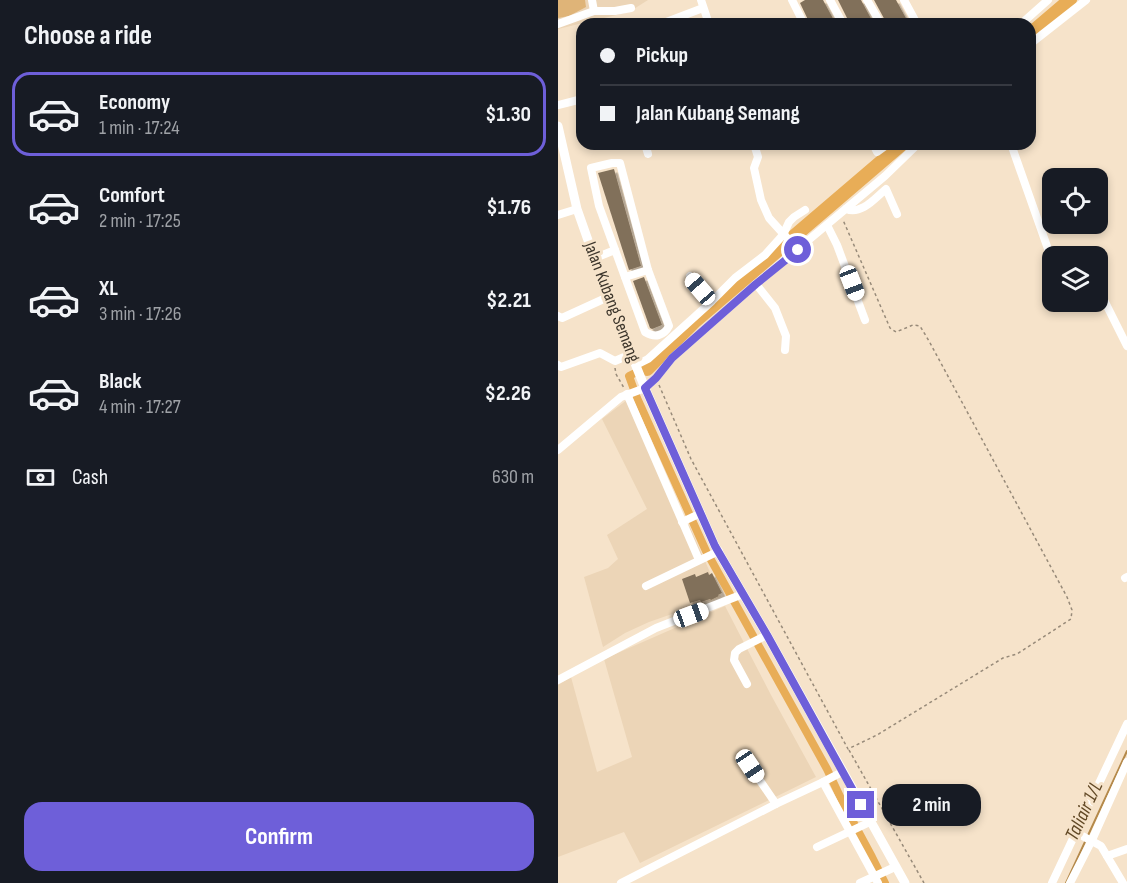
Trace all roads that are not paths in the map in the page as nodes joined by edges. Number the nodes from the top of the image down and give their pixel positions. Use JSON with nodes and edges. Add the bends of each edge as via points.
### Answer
{"nodes":[{"id":1,"x":592,"y":0,"type":"edge"},
{"id":2,"x":792,"y":0,"type":"edge"},
{"id":3,"x":830,"y":0,"type":"edge"},
{"id":4,"x":867,"y":0,"type":"edge"},
{"id":5,"x":904,"y":0,"type":"edge"},
{"id":6,"x":1048,"y":0,"type":"edge"},
{"id":7,"x":1086,"y":0,"type":"edge"},
{"id":8,"x":702,"y":4,"type":"edge"},
{"id":9,"x":631,"y":8,"type":"dead end"},
{"id":10,"x":594,"y":11,"type":"junction"},
{"id":11,"x":673,"y":18,"type":"edge"},
{"id":12,"x":801,"y":18,"type":"edge"},
{"id":13,"x":840,"y":18,"type":"edge"},
{"id":14,"x":877,"y":18,"type":"edge"},
{"id":15,"x":914,"y":18,"type":"edge"},
{"id":16,"x":1028,"y":18,"type":"edge"},
{"id":17,"x":558,"y":24,"type":"edge"},
{"id":18,"x":1036,"y":39,"type":"edge"},
{"id":19,"x":576,"y":100,"type":"edge"},
{"id":20,"x":558,"y":105,"type":"edge"},
{"id":21,"x":558,"y":126,"type":"edge"},
{"id":22,"x":647,"y":150,"type":"edge"},
{"id":23,"x":756,"y":150,"type":"edge"},
{"id":24,"x":912,"y":150,"type":"edge"},
{"id":25,"x":1013,"y":150,"type":"edge"},
{"id":26,"x":648,"y":154,"type":"dead end"},
{"id":27,"x":578,"y":209,"type":"junction"},
{"id":28,"x":805,"y":210,"type":"dead end"},
{"id":29,"x":844,"y":211,"type":"junction"},
{"id":30,"x":897,"y":214,"type":"dead end"},
{"id":31,"x":558,"y":215,"type":"edge"},
{"id":32,"x":827,"y":225,"type":"junction"},
{"id":33,"x":785,"y":236,"type":"junction"},
{"id":34,"x":1047,"y":246,"type":"edge"},
{"id":35,"x":796,"y":249,"type":"junction"},
{"id":36,"x":615,"y":250,"type":"junction"},
{"id":37,"x":595,"y":258,"type":"junction"},
{"id":38,"x":648,"y":270,"type":"junction"},
{"id":39,"x":690,"y":276,"type":"dead end"},
{"id":40,"x":625,"y":278,"type":"junction"},
{"id":41,"x":756,"y":284,"type":"junction"},
{"id":42,"x":609,"y":297,"type":"junction"},
{"id":43,"x":711,"y":302,"type":"junction"},
{"id":44,"x":1108,"y":308,"type":"edge"},
{"id":45,"x":558,"y":316,"type":"edge"},
{"id":46,"x":865,"y":320,"type":"dead end"},
{"id":47,"x":1127,"y":346,"type":"edge"},
{"id":48,"x":785,"y":350,"type":"dead end"},
{"id":49,"x":632,"y":354,"type":"junction"},
{"id":50,"x":558,"y":365,"type":"edge"},
{"id":51,"x":636,"y":365,"type":"junction"},
{"id":52,"x":636,"y":391,"type":"junction"},
{"id":53,"x":558,"y":450,"type":"edge"},
{"id":54,"x":691,"y":518,"type":"junction"},
{"id":55,"x":718,"y":551,"type":"junction"},
{"id":56,"x":699,"y":560,"type":"junction"},
{"id":57,"x":646,"y":586,"type":"dead end"},
{"id":58,"x":739,"y":596,"type":"junction"},
{"id":59,"x":763,"y":638,"type":"junction"},
{"id":60,"x":558,"y":680,"type":"edge"},
{"id":61,"x":747,"y":684,"type":"dead end"},
{"id":62,"x":1127,"y":724,"type":"edge"},
{"id":63,"x":1125,"y":732,"type":"edge"},
{"id":64,"x":1127,"y":762,"type":"edge"},
{"id":65,"x":750,"y":766,"type":"dead end"},
{"id":66,"x":842,"y":772,"type":"junction"},
{"id":67,"x":828,"y":780,"type":"junction"},
{"id":68,"x":776,"y":804,"type":"junction"},
{"id":69,"x":870,"y":822,"type":"junction"},
{"id":70,"x":853,"y":829,"type":"junction"},
{"id":71,"x":1075,"y":832,"type":"junction"},
{"id":72,"x":1089,"y":838,"type":"junction"},
{"id":73,"x":817,"y":847,"type":"dead end"},
{"id":74,"x":1127,"y":849,"type":"edge"},
{"id":75,"x":1107,"y":856,"type":"junction"},
{"id":76,"x":895,"y":867,"type":"junction"},
{"id":77,"x":879,"y":876,"type":"edge"},
{"id":78,"x":621,"y":883,"type":"edge"},
{"id":79,"x":860,"y":883,"type":"edge"},
{"id":80,"x":905,"y":883,"type":"edge"},
{"id":81,"x":1052,"y":883,"type":"edge"},
{"id":82,"x":1070,"y":883,"type":"edge"},
{"id":83,"x":1123,"y":883,"type":"edge"}],
"edges":[{"from":1,"to":10,"type":"street"},
{"from":2,"to":12,"type":"street"},
{"from":3,"to":13,"type":"street"},
{"from":4,"to":14,"type":"street"},
{"from":5,"to":15,"type":"street"},
{"from":6,"to":16,"type":"street"},
{"from":7,"to":18,"type":"street"},
{"from":8,"to":11,"type":"street"},
{"from":9,"to":10,"type":"street"},
{"from":10,"to":17,"type":"street"},
{"from":19,"to":20,"type":"street"},
{"from":21,"to":27,"type":"main road","name":"Jalan Kubang Semang"},
{"from":22,"to":26,"type":"street"},
{"from":23,"to":33,"type":"street","via":[[754,168],[761,200],[769,218]]},
{"from":24,"to":29,"type":"street"},
{"from":25,"to":34,"type":"street"},
{"from":27,"to":31,"type":"street"},
{"from":27,"to":37,"type":"main road","name":"Jalan Kubang Semang"},
{"from":28,"to":33,"type":"street","via":[[789,222]]},
{"from":29,"to":30,"type":"street","via":[[861,209],[886,189]]},
{"from":29,"to":32,"type":"street"},
{"from":32,"to":35,"type":"street"},
{"from":32,"to":46,"type":"street"},
{"from":33,"to":35,"type":"street"},
{"from":33,"to":43,"type":"street"},
{"from":35,"to":41,"type":"street"},
{"from":36,"to":37,"type":"street"},
{"from":36,"to":38,"type":"street","name":"Jalan Kubang Semang","via":[[591,168],[612,163],[620,164]]},
{"from":36,"to":40,"type":"street","name":"Jalan Kubang Semang"},
{"from":37,"to":42,"type":"main road","name":"Jalan Kubang Semang"},
{"from":38,"to":40,"type":"street"},
{"from":38,"to":40,"type":"street","name":"Jalan Kubang Semang","via":[[669,326],[658,336],[645,332]]},
{"from":39,"to":43,"type":"street"},
{"from":41,"to":48,"type":"street","via":[[775,308],[786,336]]},
{"from":41,"to":52,"type":"street","via":[[672,358],[656,378]]},
{"from":42,"to":45,"type":"street","via":[[562,318]]},
{"from":42,"to":49,"type":"main road","name":"Jalan Kubang Semang"},
{"from":43,"to":51,"type":"street","via":[[648,359]]},
{"from":44,"to":47,"type":"street"},
{"from":49,"to":50,"type":"street","via":[[615,361],[600,353]]},
{"from":49,"to":51,"type":"main road","name":"Jalan Kubang Semang"},
{"from":51,"to":52,"type":"main road","name":"Jalan Kubang Semang"},
{"from":52,"to":53,"type":"street","via":[[621,397]]},
{"from":52,"to":54,"type":"main road","name":"Jalan Kubang Semang"},
{"from":52,"to":54,"type":"street"},
{"from":54,"to":55,"type":"main road","name":"Jalan Kubang Semang"},
{"from":54,"to":56,"type":"street"},
{"from":55,"to":56,"type":"street"},
{"from":55,"to":58,"type":"main road","name":"Jalan Kubang Semang"},
{"from":56,"to":57,"type":"street"},
{"from":58,"to":59,"type":"main road","name":"Jalan Kubang Semang"},
{"from":58,"to":60,"type":"street","via":[[656,628]]},
{"from":59,"to":61,"type":"street","via":[[735,653],[734,660]]},
{"from":59,"to":66,"type":"main road","name":"Jalan Kubang Semang"},
{"from":62,"to":63,"type":"street"},
{"from":63,"to":71,"type":"street"},
{"from":64,"to":72,"type":"street"},
{"from":65,"to":68,"type":"street"},
{"from":66,"to":67,"type":"street"},
{"from":66,"to":69,"type":"main road","name":"Jalan Kubang Semang"},
{"from":67,"to":68,"type":"street"},
{"from":67,"to":70,"type":"street"},
{"from":68,"to":78,"type":"street"},
{"from":69,"to":70,"type":"street"},
{"from":69,"to":76,"type":"main road","name":"Jalan Kubang Semang"},
{"from":70,"to":73,"type":"street"},
{"from":70,"to":77,"type":"street"},
{"from":71,"to":72,"type":"street"},
{"from":71,"to":81,"type":"street"},
{"from":72,"to":75,"type":"street"},
{"from":72,"to":82,"type":"street"},
{"from":74,"to":75,"type":"street"},
{"from":75,"to":83,"type":"street"},
{"from":76,"to":77,"type":"street"},
{"from":76,"to":80,"type":"main road","name":"Jalan Kubang Semang"},
{"from":77,"to":79,"type":"street"}]}
